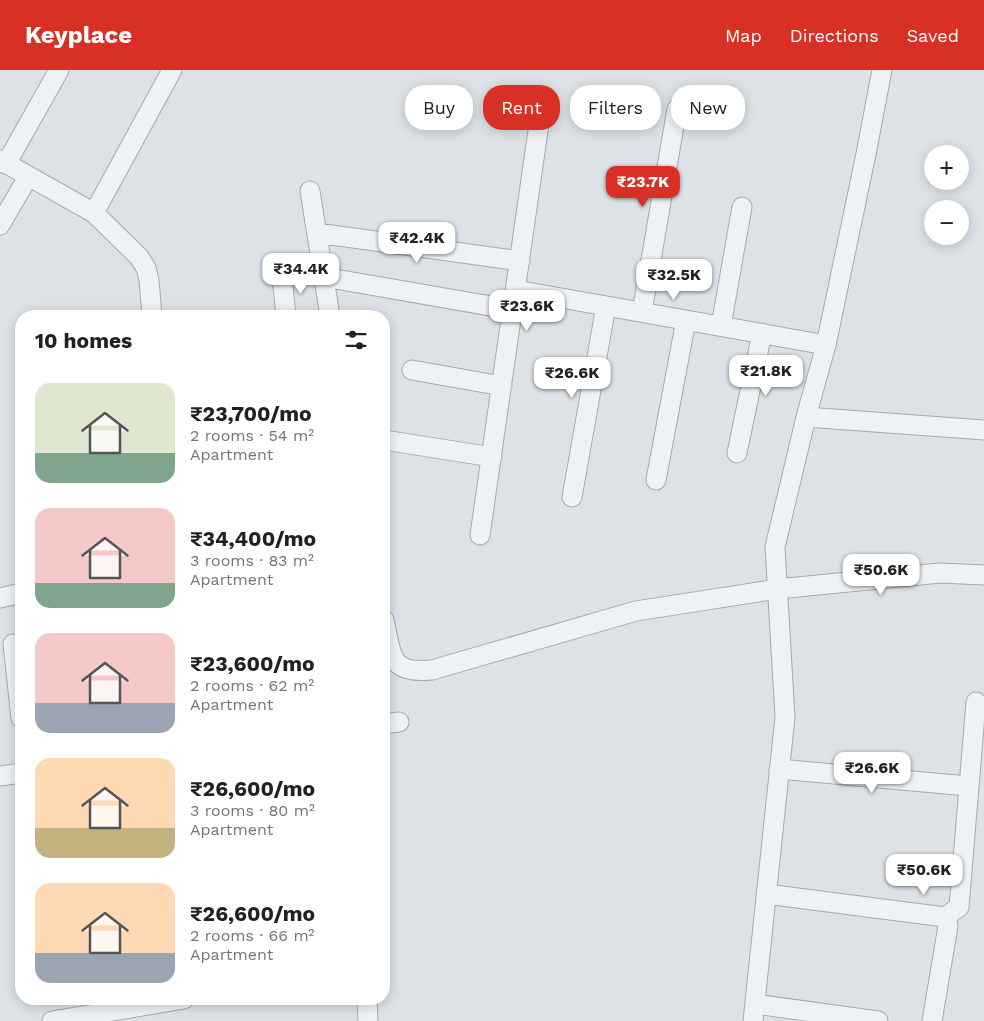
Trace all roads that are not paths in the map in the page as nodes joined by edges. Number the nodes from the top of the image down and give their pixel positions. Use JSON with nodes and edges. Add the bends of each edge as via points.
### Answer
{"nodes":[{"id":1,"x":59,"y":70,"type":"edge"},
{"id":2,"x":172,"y":70,"type":"edge"},
{"id":3,"x":882,"y":70,"type":"edge"},
{"id":4,"x":538,"y":130,"type":"edge"},
{"id":5,"x":673,"y":130,"type":"edge"},
{"id":6,"x":3,"y":162,"type":"edge"},
{"id":7,"x":28,"y":177,"type":"junction"},
{"id":8,"x":310,"y":191,"type":"dead end"},
{"id":9,"x":742,"y":207,"type":"dead end"},
{"id":10,"x":94,"y":213,"type":"junction"},
{"id":11,"x":0,"y":225,"type":"edge"},
{"id":12,"x":317,"y":233,"type":"junction"},
{"id":13,"x":520,"y":261,"type":"junction"},
{"id":14,"x":282,"y":277,"type":"dead end"},
{"id":15,"x":324,"y":277,"type":"junction"},
{"id":16,"x":516,"y":290,"type":"junction"},
{"id":17,"x":606,"y":306,"type":"junction"},
{"id":18,"x":152,"y":310,"type":"edge"},
{"id":19,"x":285,"y":310,"type":"edge"},
{"id":20,"x":329,"y":310,"type":"edge"},
{"id":21,"x":512,"y":310,"type":"junction"},
{"id":22,"x":642,"y":312,"type":"junction"},
{"id":23,"x":686,"y":320,"type":"junction"},
{"id":24,"x":721,"y":326,"type":"junction"},
{"id":25,"x":762,"y":333,"type":"junction"},
{"id":26,"x":826,"y":344,"type":"junction"},
{"id":27,"x":412,"y":370,"type":"dead end"},
{"id":28,"x":502,"y":386,"type":"junction"},
{"id":29,"x":806,"y":417,"type":"junction"},
{"id":30,"x":984,"y":430,"type":"edge"},
{"id":31,"x":390,"y":441,"type":"edge"},
{"id":32,"x":737,"y":453,"type":"dead end"},
{"id":33,"x":492,"y":457,"type":"junction"},
{"id":34,"x":656,"y":480,"type":"dead end"},
{"id":35,"x":572,"y":497,"type":"dead end"},
{"id":36,"x":480,"y":535,"type":"dead end"},
{"id":37,"x":984,"y":575,"type":"edge"},
{"id":38,"x":777,"y":589,"type":"junction"},
{"id":39,"x":15,"y":595,"type":"edge"},
{"id":40,"x":0,"y":598,"type":"edge"},
{"id":41,"x":13,"y":644,"type":"dead end"},
{"id":42,"x":390,"y":645,"type":"edge"},
{"id":43,"x":15,"y":662,"type":"edge"},
{"id":44,"x":976,"y":702,"type":"dead end"},
{"id":45,"x":779,"y":768,"type":"junction"},
{"id":46,"x":15,"y":774,"type":"edge"},
{"id":47,"x":0,"y":776,"type":"edge"},
{"id":48,"x":968,"y":786,"type":"junction"},
{"id":49,"x":766,"y":894,"type":"junction"},
{"id":50,"x":945,"y":917,"type":"junction"},
{"id":51,"x":148,"y":1005,"type":"edge"},
{"id":52,"x":367,"y":1005,"type":"edge"},
{"id":53,"x":754,"y":1012,"type":"edge"},
{"id":54,"x":52,"y":1021,"type":"edge"},
{"id":55,"x":368,"y":1021,"type":"edge"},
{"id":56,"x":878,"y":1021,"type":"edge"},
{"id":57,"x":932,"y":1021,"type":"edge"}],
"edges":[{"from":1,"to":6,"type":"street"},
{"from":2,"to":10,"type":"street"},
{"from":3,"to":26,"type":"street"},
{"from":4,"to":13,"type":"street"},
{"from":5,"to":22,"type":"street"},
{"from":6,"to":7,"type":"street"},
{"from":7,"to":10,"type":"street"},
{"from":7,"to":11,"type":"street"},
{"from":8,"to":12,"type":"street"},
{"from":9,"to":24,"type":"street"},
{"from":10,"to":18,"type":"street","via":[[140,257],[149,280]]},
{"from":12,"to":13,"type":"street"},
{"from":12,"to":15,"type":"street"},
{"from":13,"to":16,"type":"street"},
{"from":14,"to":19,"type":"street"},
{"from":15,"to":20,"type":"street"},
{"from":15,"to":21,"type":"street"},
{"from":16,"to":17,"type":"street"},
{"from":16,"to":21,"type":"street"},
{"from":17,"to":22,"type":"street"},
{"from":17,"to":35,"type":"street"},
{"from":21,"to":28,"type":"street"},
{"from":22,"to":23,"type":"street"},
{"from":23,"to":24,"type":"street"},
{"from":23,"to":34,"type":"street"},
{"from":24,"to":25,"type":"street"},
{"from":25,"to":26,"type":"street"},
{"from":25,"to":32,"type":"street"},
{"from":26,"to":29,"type":"street"},
{"from":27,"to":28,"type":"street"},
{"from":28,"to":33,"type":"street"},
{"from":29,"to":30,"type":"street"},
{"from":29,"to":38,"type":"street","via":[[775,548]]},
{"from":31,"to":33,"type":"street"},
{"from":33,"to":36,"type":"street"},
{"from":37,"to":38,"type":"street","via":[[940,573]]},
{"from":38,"to":42,"type":"street","via":[[636,611],[419,672],[398,666]]},
{"from":38,"to":45,"type":"street","via":[[785,717]]},
{"from":39,"to":40,"type":"street"},
{"from":41,"to":43,"type":"street"},
{"from":44,"to":48,"type":"street"},
{"from":45,"to":48,"type":"street"},
{"from":45,"to":49,"type":"street"},
{"from":46,"to":47,"type":"street"},
{"from":48,"to":50,"type":"street","via":[[959,907]]},
{"from":49,"to":50,"type":"street"},
{"from":49,"to":53,"type":"street"},
{"from":50,"to":57,"type":"street","via":[[948,926]]},
{"from":51,"to":54,"type":"street"},
{"from":52,"to":55,"type":"street"},
{"from":53,"to":56,"type":"street"}]}
